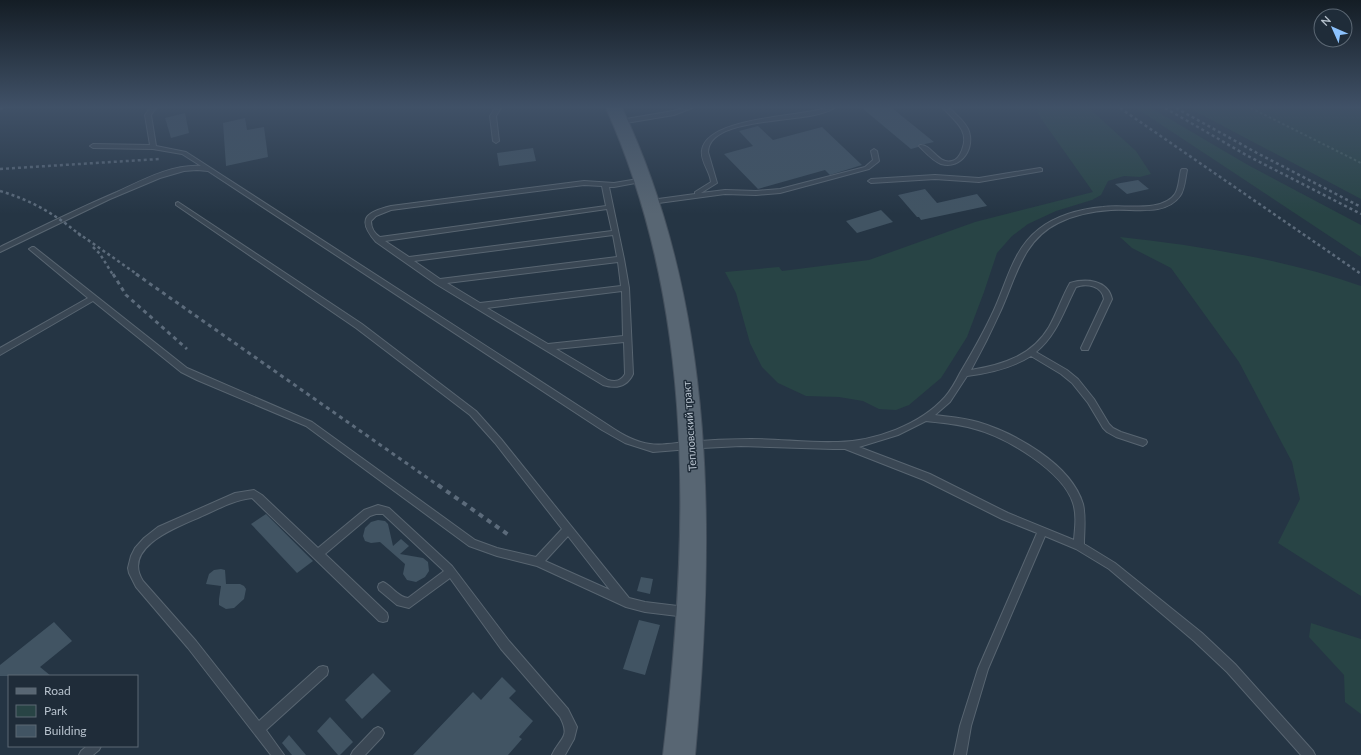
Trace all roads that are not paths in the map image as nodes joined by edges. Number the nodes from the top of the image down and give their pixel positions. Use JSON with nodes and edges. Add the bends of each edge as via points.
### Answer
{"nodes":[{"id":1,"x":152,"y":143,"type":"edge"},
{"id":2,"x":629,"y":143,"type":"edge"},
{"id":3,"x":707,"y":143,"type":"edge"},
{"id":4,"x":966,"y":143,"type":"edge"},
{"id":5,"x":93,"y":146,"type":"dead end"},
{"id":6,"x":922,"y":146,"type":"dead end"},
{"id":7,"x":153,"y":147,"type":"junction"},
{"id":8,"x":874,"y":151,"type":"dead end"},
{"id":9,"x":210,"y":169,"type":"junction"},
{"id":10,"x":1040,"y":170,"type":"dead end"},
{"id":11,"x":1184,"y":170,"type":"dead end"},
{"id":12,"x":644,"y":180,"type":"junction"},
{"id":13,"x":871,"y":181,"type":"dead end"},
{"id":14,"x":605,"y":184,"type":"junction"},
{"id":15,"x":691,"y":196,"type":"junction"},
{"id":16,"x":651,"y":202,"type":"junction"},
{"id":17,"x":178,"y":204,"type":"dead end"},
{"id":18,"x":610,"y":206,"type":"junction"},
{"id":19,"x":615,"y":233,"type":"junction"},
{"id":20,"x":378,"y":240,"type":"junction"},
{"id":21,"x":32,"y":249,"type":"dead end"},
{"id":22,"x":0,"y":250,"type":"edge"},
{"id":23,"x":621,"y":259,"type":"junction"},
{"id":24,"x":407,"y":260,"type":"junction"},
{"id":25,"x":439,"y":282,"type":"junction"},
{"id":26,"x":625,"y":288,"type":"junction"},
{"id":27,"x":93,"y":298,"type":"junction"},
{"id":28,"x":479,"y":306,"type":"junction"},
{"id":29,"x":626,"y":339,"type":"junction"},
{"id":30,"x":547,"y":347,"type":"junction"},
{"id":31,"x":1085,"y":348,"type":"dead end"},
{"id":32,"x":0,"y":352,"type":"edge"},
{"id":33,"x":1030,"y":352,"type":"junction"},
{"id":34,"x":964,"y":374,"type":"junction"},
{"id":35,"x":926,"y":418,"type":"junction"},
{"id":36,"x":1143,"y":442,"type":"dead end"},
{"id":37,"x":692,"y":445,"type":"junction"},
{"id":38,"x":845,"y":446,"type":"junction"},
{"id":39,"x":568,"y":529,"type":"junction"},
{"id":40,"x":1042,"y":532,"type":"junction"},
{"id":41,"x":1079,"y":546,"type":"junction"},
{"id":42,"x":318,"y":554,"type":"junction"},
{"id":43,"x":538,"y":562,"type":"junction"},
{"id":44,"x":451,"y":572,"type":"junction"},
{"id":45,"x":383,"y":587,"type":"dead end"},
{"id":46,"x":626,"y":602,"type":"junction"},
{"id":47,"x":692,"y":612,"type":"junction"},
{"id":48,"x":383,"y":617,"type":"dead end"},
{"id":49,"x":323,"y":671,"type":"dead end"},
{"id":50,"x":258,"y":729,"type":"junction"},
{"id":51,"x":378,"y":733,"type":"dead end"},
{"id":52,"x":94,"y":747,"type":"edge"},
{"id":53,"x":85,"y":755,"type":"edge"},
{"id":54,"x":278,"y":755,"type":"edge"},
{"id":55,"x":357,"y":755,"type":"edge"},
{"id":56,"x":558,"y":755,"type":"edge"},
{"id":57,"x":679,"y":755,"type":"edge"},
{"id":58,"x":960,"y":755,"type":"edge"},
{"id":59,"x":1309,"y":755,"type":"edge"}],
"edges":[{"from":1,"to":7,"type":"lane"},
{"from":2,"to":12,"type":"main road","name":"Тепловский тракт"},
{"from":3,"to":15,"type":"lane","via":[[704,150],[714,183]]},
{"from":4,"to":6,"type":"lane","via":[[963,157],[946,163],[938,160]]},
{"from":5,"to":7,"type":"lane"},
{"from":7,"to":9,"type":"lane","via":[[184,153]]},
{"from":8,"to":15,"type":"lane","via":[[876,161],[867,168],[780,191],[725,192]]},
{"from":9,"to":22,"type":"lane","via":[[184,170],[149,181]]},
{"from":9,"to":37,"type":"lane","via":[[618,436],[653,448]]},
{"from":10,"to":13,"type":"lane","via":[[979,180],[935,177]]},
{"from":11,"to":34,"type":"lane","via":[[1178,195],[1164,205],[1079,213],[1049,224],[1029,240],[1017,262],[1000,307]]},
{"from":12,"to":14,"type":"lane"},
{"from":12,"to":16,"type":"main road","name":"Тепловский тракт"},
{"from":14,"to":18,"type":"lane"},
{"from":14,"to":20,"type":"lane","via":[[584,183],[384,209],[372,215],[367,223],[370,232]]},
{"from":15,"to":16,"type":"lane"},
{"from":16,"to":37,"type":"main road","name":"Тепловский тракт","via":[[672,283],[683,353]]},
{"from":17,"to":39,"type":"lane","via":[[359,326],[473,413]]},
{"from":18,"to":19,"type":"lane"},
{"from":18,"to":20,"type":"lane"},
{"from":19,"to":23,"type":"lane"},
{"from":19,"to":24,"type":"lane"},
{"from":20,"to":24,"type":"lane"},
{"from":21,"to":27,"type":"lane"},
{"from":23,"to":25,"type":"lane"},
{"from":23,"to":26,"type":"lane"},
{"from":24,"to":25,"type":"lane"},
{"from":25,"to":28,"type":"lane"},
{"from":26,"to":28,"type":"lane"},
{"from":26,"to":29,"type":"lane"},
{"from":27,"to":32,"type":"lane"},
{"from":27,"to":43,"type":"lane","via":[[184,370],[309,424],[472,543]]},
{"from":28,"to":30,"type":"lane"},
{"from":29,"to":30,"type":"lane"},
{"from":29,"to":30,"type":"lane","via":[[629,374],[624,382],[614,385],[606,383]]},
{"from":31,"to":33,"type":"lane","via":[[1108,295],[1097,285],[1084,282],[1073,285],[1048,334]]},
{"from":33,"to":34,"type":"lane","via":[[995,370]]},
{"from":33,"to":36,"type":"lane","via":[[1075,381],[1110,430]]},
{"from":34,"to":35,"type":"lane","via":[[940,407]]},
{"from":35,"to":38,"type":"lane","via":[[904,429]]},
{"from":35,"to":41,"type":"lane","via":[[963,422],[996,433],[1039,456],[1050,465],[1069,485],[1077,498],[1080,510]]},
{"from":37,"to":38,"type":"lane","via":[[730,443]]},
{"from":37,"to":47,"type":"main road","name":"Тепловский тракт"},
{"from":38,"to":40,"type":"lane","via":[[927,477]]},
{"from":39,"to":43,"type":"lane"},
{"from":39,"to":46,"type":"lane"},
{"from":40,"to":41,"type":"lane"},
{"from":40,"to":58,"type":"lane","via":[[1003,620],[972,702]]},
{"from":41,"to":59,"type":"lane","via":[[1112,566],[1198,637],[1231,668]]},
{"from":42,"to":44,"type":"lane","via":[[367,513],[381,509],[431,551]]},
{"from":42,"to":48,"type":"lane"},
{"from":42,"to":50,"type":"lane","via":[[254,494],[238,496],[161,530],[140,549],[134,562],[136,579]]},
{"from":43,"to":46,"type":"lane"},
{"from":44,"to":45,"type":"lane","via":[[409,603],[401,602]]},
{"from":44,"to":56,"type":"lane","via":[[505,645],[564,713],[571,727],[570,735]]},
{"from":46,"to":47,"type":"lane","via":[[645,607]]},
{"from":47,"to":57,"type":"main road","name":"Тепловский тракт"},
{"from":49,"to":50,"type":"lane"},
{"from":50,"to":54,"type":"lane"},
{"from":51,"to":55,"type":"lane"},
{"from":52,"to":53,"type":"lane"}]}
